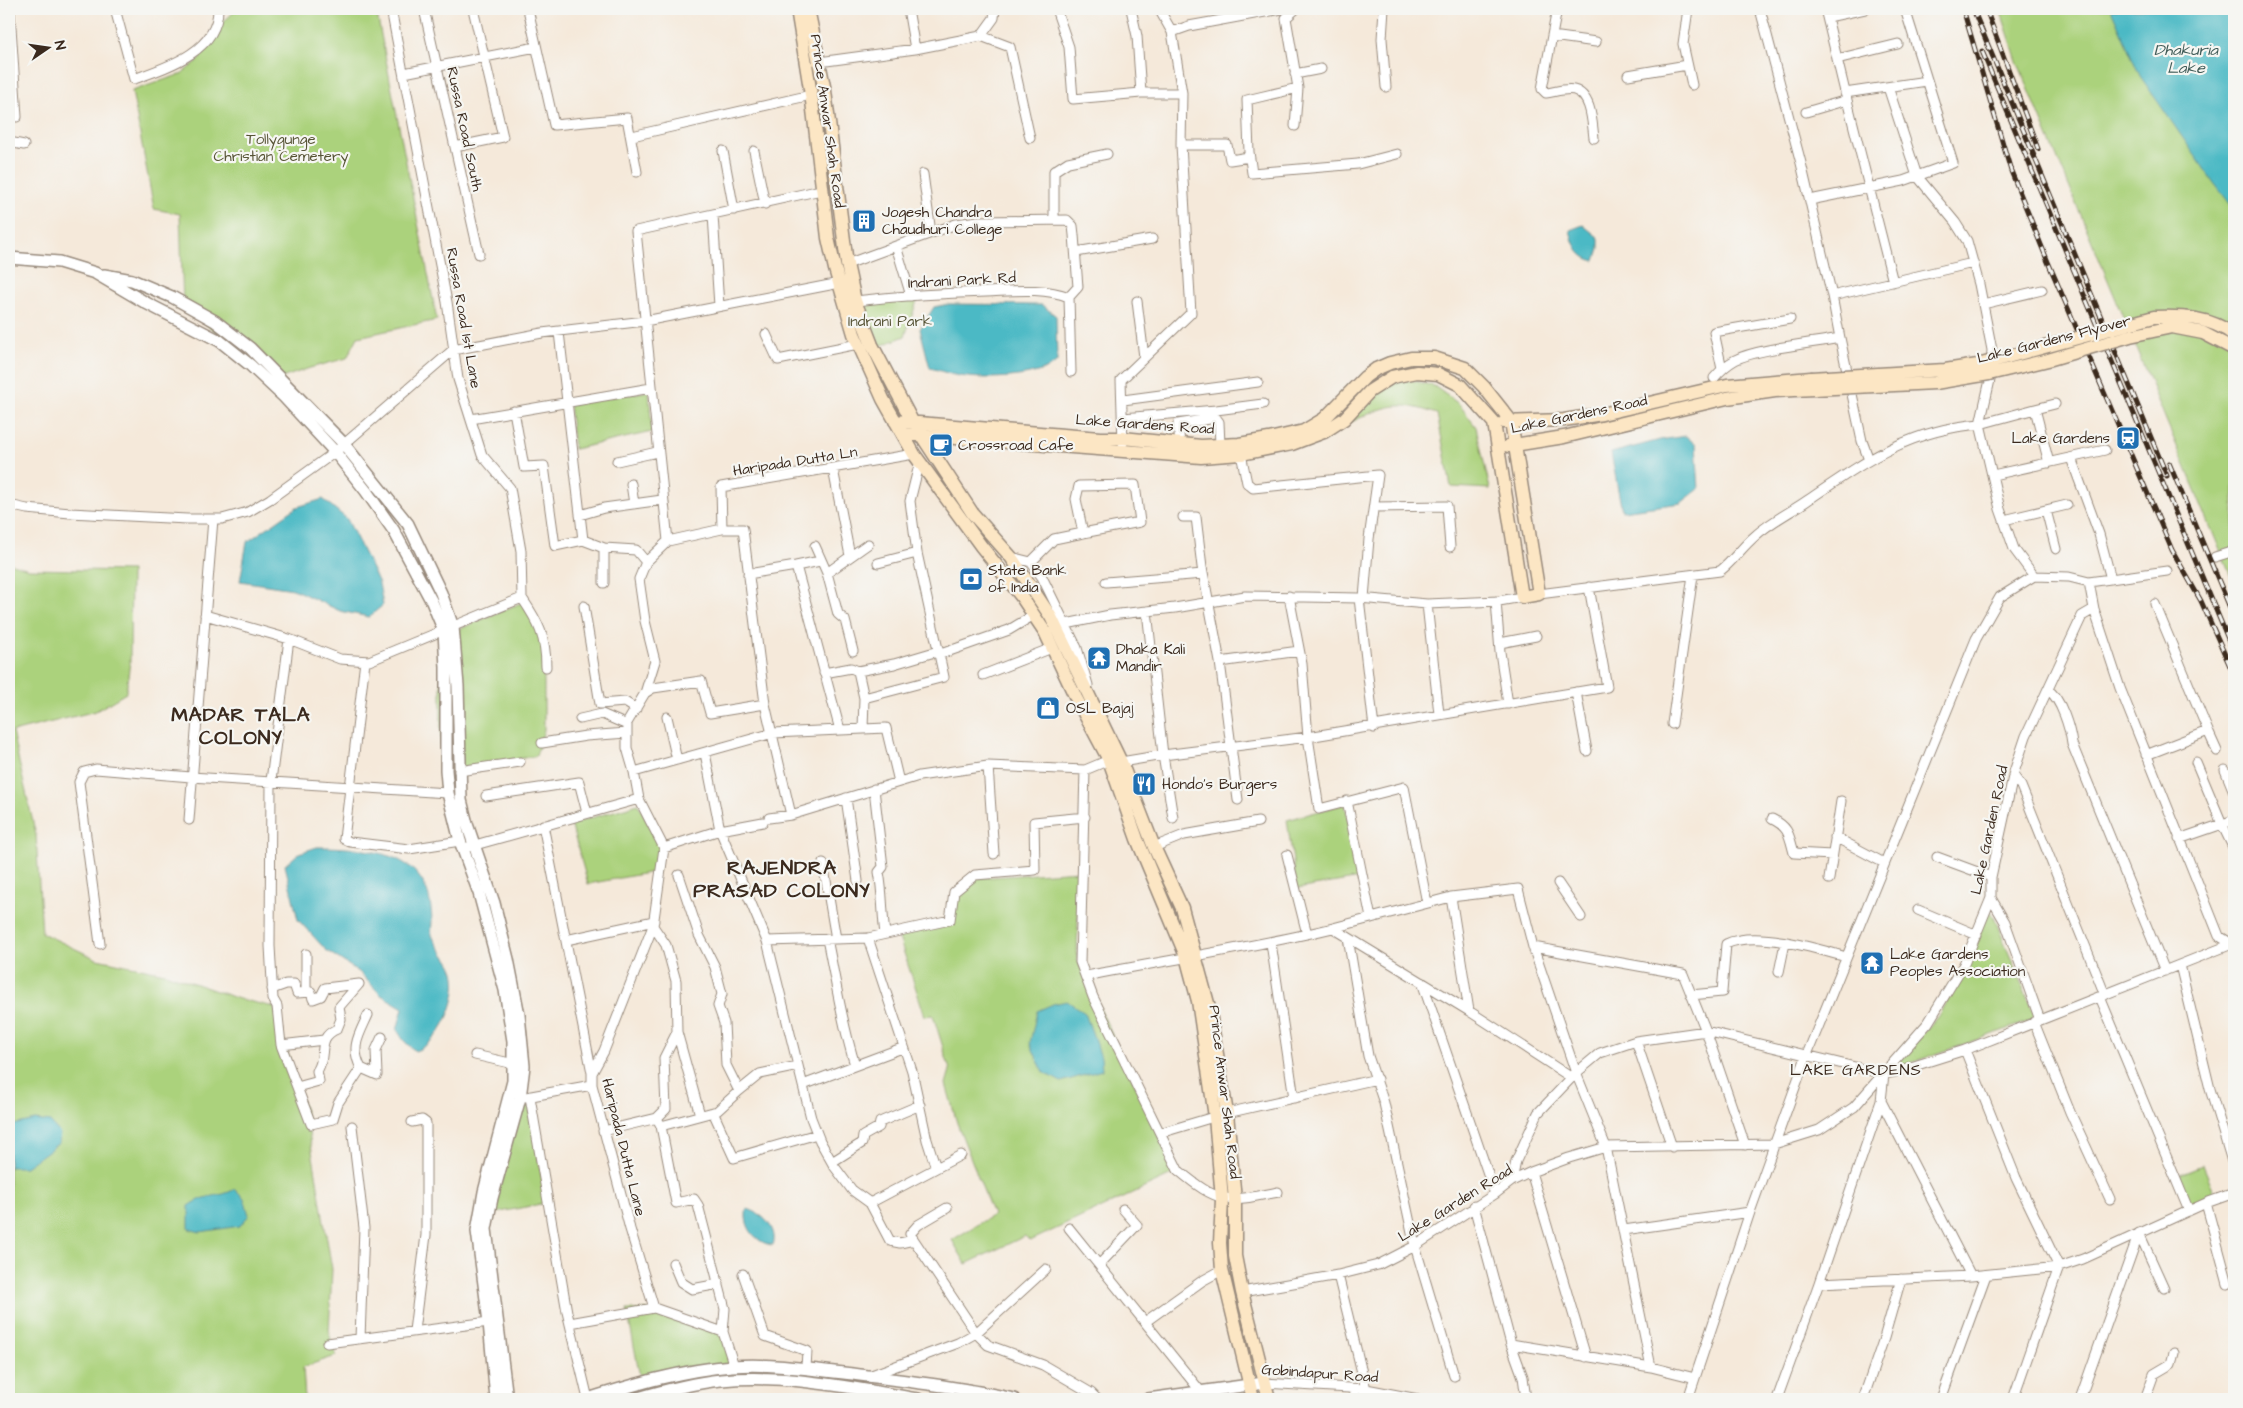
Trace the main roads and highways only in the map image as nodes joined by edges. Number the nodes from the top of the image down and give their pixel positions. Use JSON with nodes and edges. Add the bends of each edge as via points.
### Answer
{"nodes":[{"id":1,"x":797,"y":9,"type":"edge"},
{"id":2,"x":808,"y":9,"type":"edge"},
{"id":3,"x":811,"y":98,"type":"junction"},
{"id":4,"x":825,"y":98,"type":"junction"},
{"id":5,"x":2234,"y":334,"type":"edge"},
{"id":6,"x":2234,"y":349,"type":"edge"},
{"id":7,"x":1812,"y":384,"type":"junction"},
{"id":8,"x":1727,"y":392,"type":"junction"},
{"id":9,"x":895,"y":421,"type":"junction"},
{"id":10,"x":912,"y":421,"type":"junction"},
{"id":11,"x":1511,"y":421,"type":"junction"},
{"id":12,"x":1494,"y":424,"type":"junction"},
{"id":13,"x":903,"y":434,"type":"junction"},
{"id":14,"x":921,"y":435,"type":"junction"},
{"id":15,"x":1516,"y":445,"type":"junction"},
{"id":16,"x":1499,"y":448,"type":"junction"},
{"id":17,"x":1116,"y":761,"type":"junction"},
{"id":18,"x":1191,"y":956,"type":"junction"},
{"id":19,"x":1228,"y":1200,"type":"junction"},
{"id":20,"x":1253,"y":1399,"type":"edge"},
{"id":21,"x":1269,"y":1399,"type":"edge"}],
"edges":[{"from":1,"to":3,"type":"main road","name":"Prince Anwar Shah Road"},
{"from":2,"to":4,"type":"main road","name":"Prince Anwar Shah Road"},
{"from":3,"to":4,"type":"main road"},
{"from":3,"to":9,"type":"main road","name":"Prince Anwar Shah Road","via":[[828,238],[858,344]]},
{"from":4,"to":10,"type":"main road","name":"Prince Anwar Shah Road","via":[[847,264],[855,301],[872,345]]},
{"from":5,"to":7,"type":"main road","name":"Lake Gardens Flyover","bridge":true,"via":[[2208,321],[2182,316],[2154,317],[1978,365]]},
{"from":6,"to":7,"type":"main road","name":"Lake Gardens Flyover","bridge":true,"via":[[2203,333],[2172,327],[1989,374],[1935,382]]},
{"from":7,"to":8,"type":"main road","name":"Lake Gardens Flyover"},
{"from":8,"to":11,"type":"main road","name":"Lake Gardens Road","via":[[1574,419]]},
{"from":8,"to":15,"type":"main road","name":"Lake Gardens Road","via":[[1564,437]]},
{"from":9,"to":10,"type":"main road","name":"Lake Gardens Road"},
{"from":9,"to":13,"type":"main road","name":"Prince Anwar Shah Road"},
{"from":10,"to":11,"type":"main road","name":"Lake Gardens Road","via":[[1180,444],[1220,445],[1269,439],[1304,431],[1324,419],[1376,369],[1411,358],[1434,358],[1465,368]]},
{"from":10,"to":14,"type":"main road","name":"Prince Anwar Shah Road"},
{"from":11,"to":12,"type":"main road"},
{"from":11,"to":15,"type":"main road"},
{"from":12,"to":14,"type":"main road","name":"Lake Gardens Road","via":[[1460,385],[1438,374],[1416,372],[1392,377],[1370,391],[1344,419],[1324,432],[1292,444],[1241,454],[1200,457]]},
{"from":12,"to":16,"type":"main road","name":"Lake Gardens Road"},
{"from":13,"to":14,"type":"main road","name":"Lake Gardens Road"},
{"from":13,"to":17,"type":"main road","name":"Prince Anwar Shah Road","via":[[1034,615]]},
{"from":14,"to":17,"type":"main road","name":"Prince Anwar Shah Road","via":[[973,514],[1011,557],[1051,617]]},
{"from":15,"to":16,"type":"main road","name":"Lake Gardens Road"},
{"from":15,"to":16,"type":"main road","via":[[1539,594],[1522,597]]},
{"from":17,"to":18,"type":"main road","name":"Prince Anwar Shah Road","via":[[1137,839]]},
{"from":17,"to":18,"type":"main road","name":"Prince Anwar Shah Road","via":[[1182,908]]},
{"from":18,"to":19,"type":"main road","name":"Prince Anwar Shah Road","via":[[1221,1115]]},
{"from":19,"to":20,"type":"main road","name":"Prince Anwar Shah Road","via":[[1220,1243],[1222,1270]]},
{"from":19,"to":21,"type":"main road","name":"Prince Anwar Shah Road","via":[[1242,1292]]}]}
